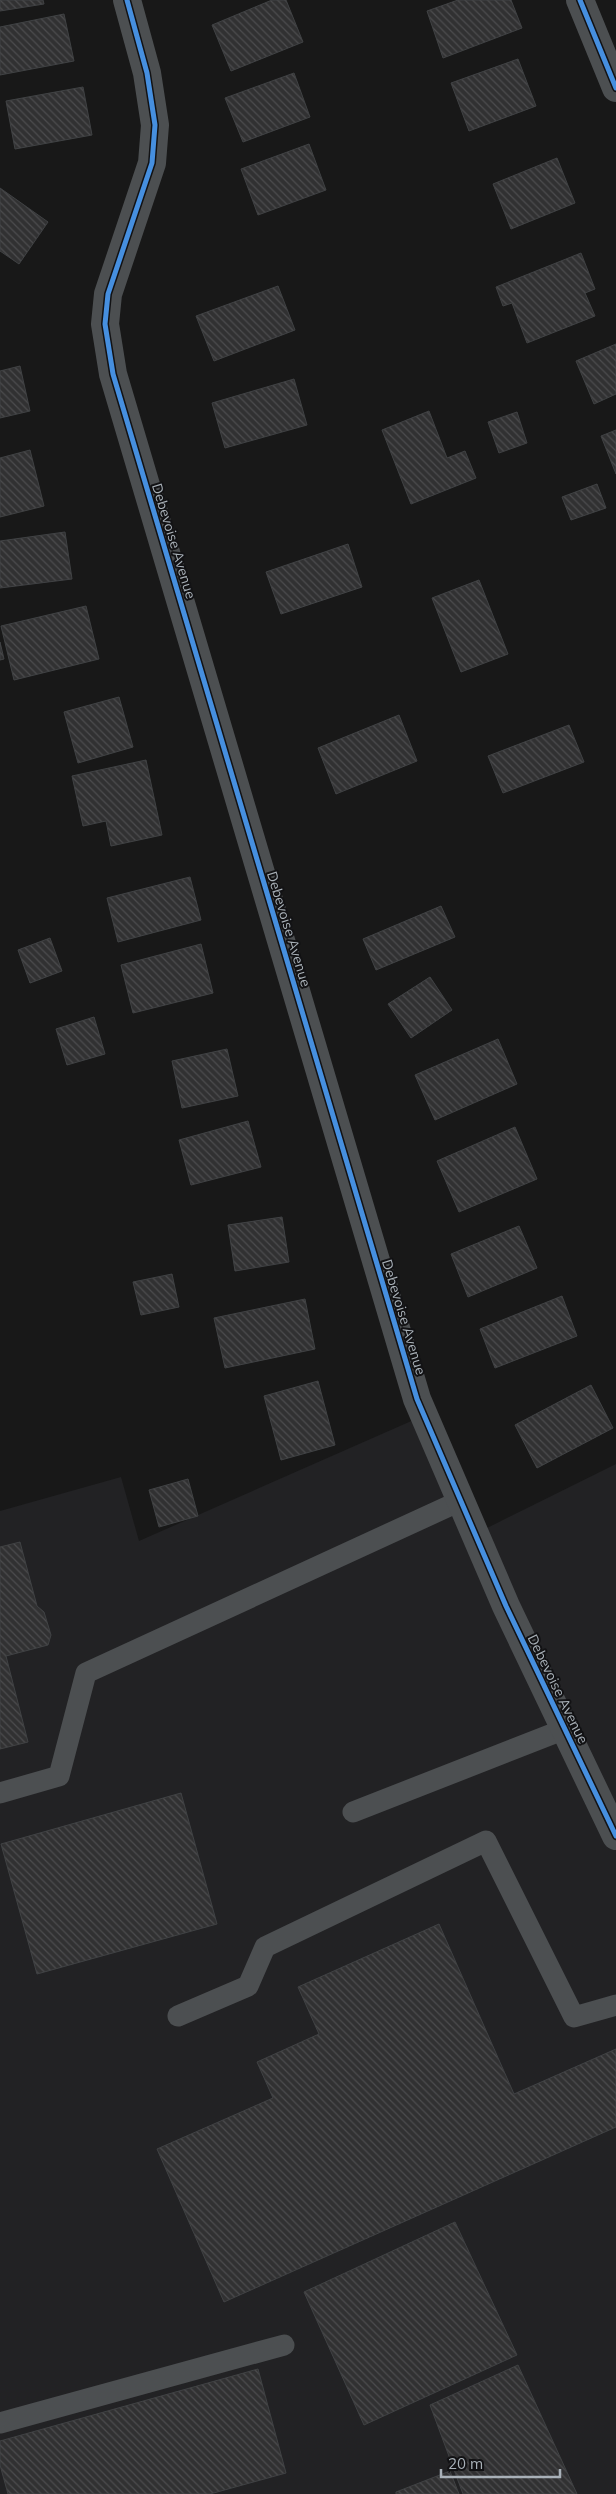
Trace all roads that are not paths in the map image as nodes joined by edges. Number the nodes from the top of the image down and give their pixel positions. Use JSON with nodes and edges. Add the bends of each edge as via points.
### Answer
{"nodes":[{"id":1,"x":127,"y":0,"type":"edge"},
{"id":2,"x":580,"y":0,"type":"edge"},
{"id":3,"x":616,"y":88,"type":"edge"},
{"id":4,"x":460,"y":1501,"type":"junction"},
{"id":5,"x":565,"y":1729,"type":"junction"},
{"id":6,"x":0,"y":1793,"type":"edge"},
{"id":7,"x":353,"y":1812,"type":"dead end"},
{"id":8,"x":616,"y":1836,"type":"edge"},
{"id":9,"x":616,"y":2005,"type":"edge"},
{"id":10,"x":178,"y":2016,"type":"dead end"},
{"id":11,"x":284,"y":2345,"type":"dead end"},
{"id":12,"x":0,"y":2423,"type":"edge"}],
"edges":[{"from":1,"to":4,"type":"street","name":"Debevoise Avenue","via":[[147,74],[156,125],[152,163],[108,294],[105,324],[113,374],[417,1399]]},
{"from":2,"to":3,"type":"street"},
{"from":4,"to":5,"type":"street","name":"Debevoise Avenue"},
{"from":4,"to":6,"type":"lane","via":[[86,1673],[59,1776]]},
{"from":5,"to":7,"type":"lane"},
{"from":5,"to":8,"type":"street","name":"Debevoise Avenue"},
{"from":9,"to":10,"type":"lane","via":[[574,2018],[486,1841],[265,1947],[248,1986]]},
{"from":11,"to":12,"type":"lane"}]}
